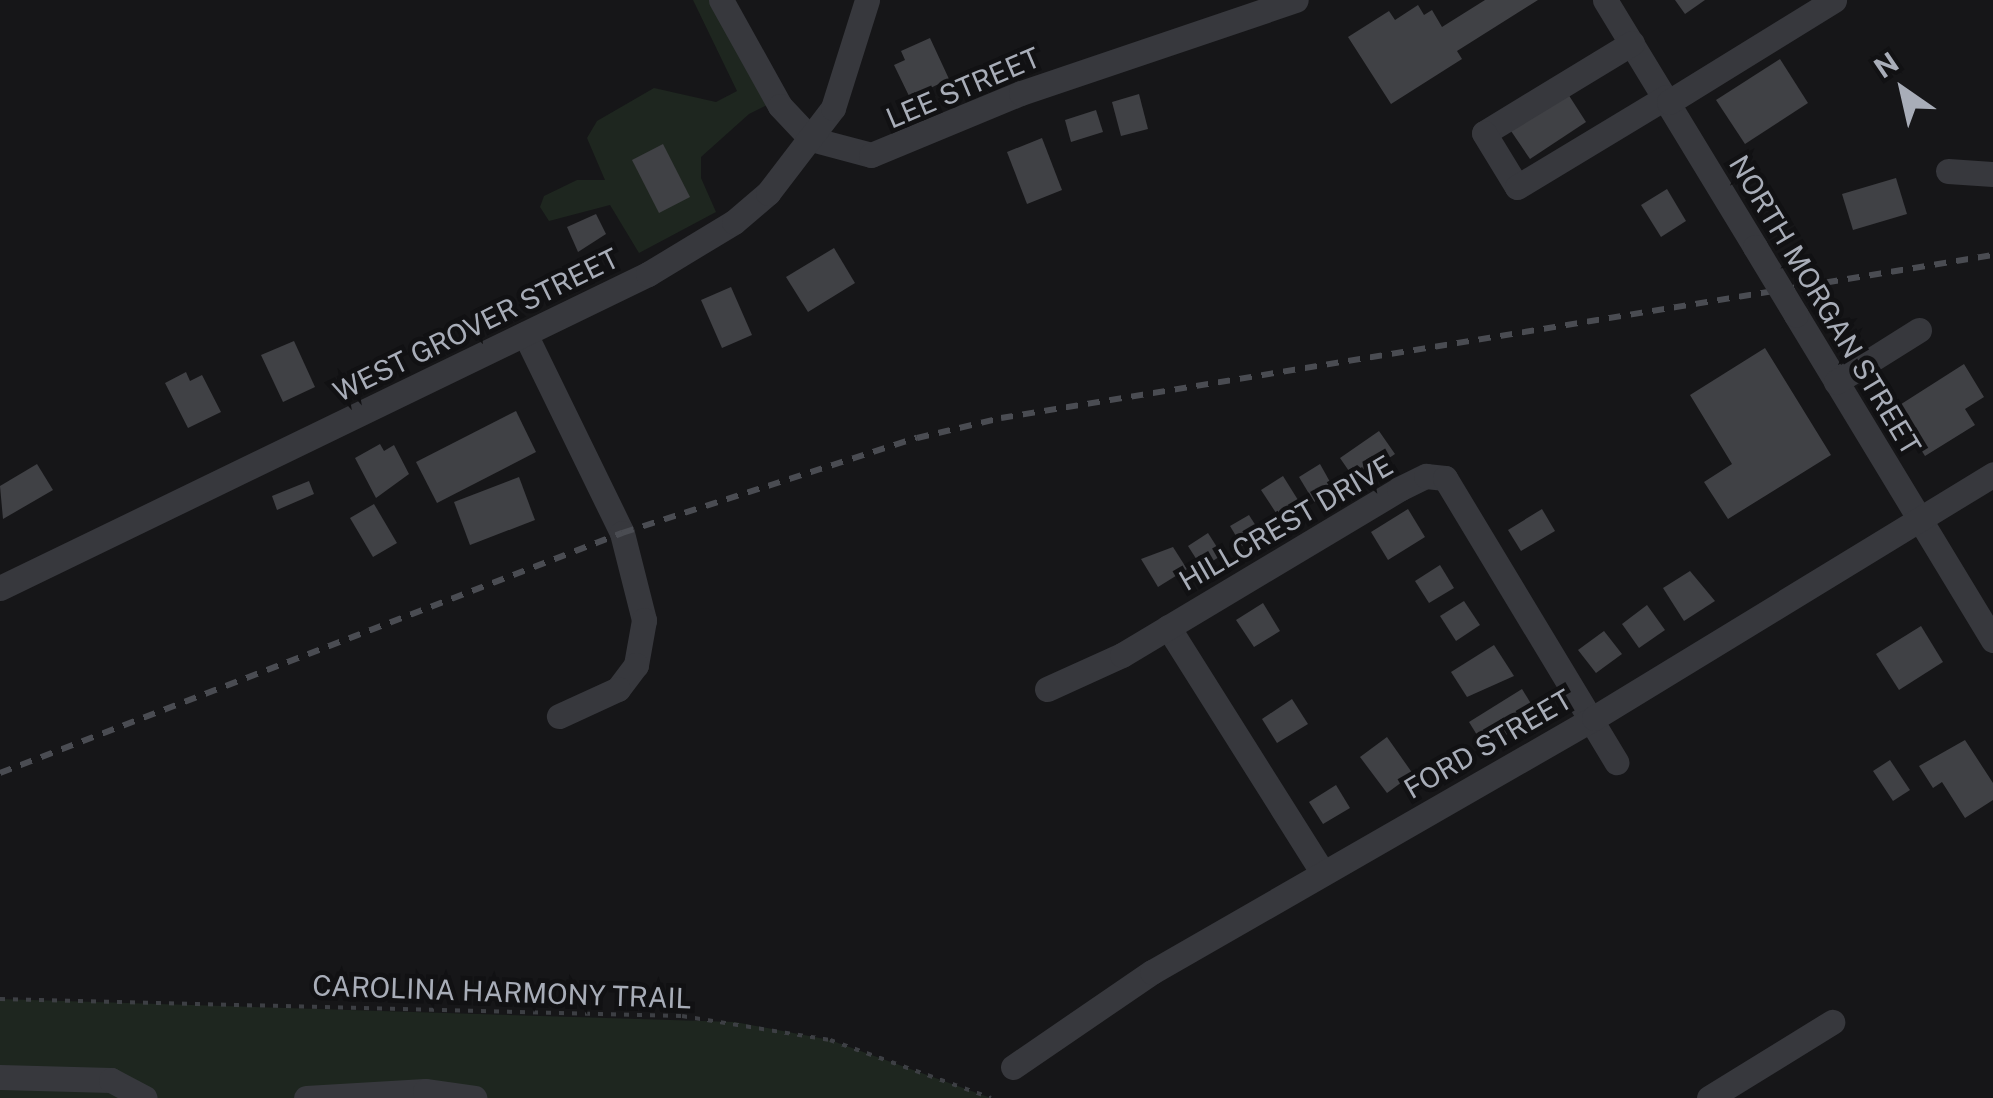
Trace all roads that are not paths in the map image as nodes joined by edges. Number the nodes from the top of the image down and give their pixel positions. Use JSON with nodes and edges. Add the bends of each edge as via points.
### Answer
{"nodes":[{"id":1,"x":721,"y":0,"type":"edge"},
{"id":2,"x":866,"y":0,"type":"edge"},
{"id":3,"x":1296,"y":0,"type":"edge"},
{"id":4,"x":1605,"y":0,"type":"edge"},
{"id":5,"x":1834,"y":0,"type":"edge"},
{"id":6,"x":1632,"y":43,"type":"junction"},
{"id":7,"x":1667,"y":100,"type":"junction"},
{"id":8,"x":811,"y":139,"type":"junction"},
{"id":9,"x":1948,"y":171,"type":"dead end"},
{"id":10,"x":1993,"y":174,"type":"edge"},
{"id":11,"x":1919,"y":330,"type":"dead end"},
{"id":12,"x":525,"y":334,"type":"junction"},
{"id":13,"x":1836,"y":382,"type":"junction"},
{"id":14,"x":1993,"y":474,"type":"edge"},
{"id":15,"x":1918,"y":520,"type":"junction"},
{"id":16,"x":0,"y":588,"type":"edge"},
{"id":17,"x":1168,"y":627,"type":"junction"},
{"id":18,"x":1993,"y":640,"type":"edge"},
{"id":19,"x":1047,"y":689,"type":"dead end"},
{"id":20,"x":559,"y":716,"type":"dead end"},
{"id":21,"x":1594,"y":718,"type":"junction"},
{"id":22,"x":1616,"y":762,"type":"dead end"},
{"id":23,"x":1323,"y":873,"type":"junction"},
{"id":24,"x":1832,"y":1022,"type":"dead end"},
{"id":25,"x":1013,"y":1067,"type":"dead end"},
{"id":26,"x":0,"y":1078,"type":"edge"},
{"id":27,"x":144,"y":1098,"type":"edge"},
{"id":28,"x":306,"y":1098,"type":"edge"},
{"id":29,"x":475,"y":1098,"type":"edge"},
{"id":30,"x":1710,"y":1098,"type":"edge"}],
"edges":[{"from":1,"to":8,"type":"street","via":[[762,84]]},
{"from":2,"to":8,"type":"street","name":"WEST GROVER STREET","via":[[842,85]]},
{"from":3,"to":8,"type":"street","name":"LEE STREET","via":[[1021,93],[882,154],[852,153]]},
{"from":4,"to":6,"type":"street","name":"NORTH MORGAN STREET"},
{"from":5,"to":7,"type":"street"},
{"from":6,"to":7,"type":"street","name":"NORTH MORGAN STREET"},
{"from":6,"to":7,"type":"street","via":[[1484,132],[1518,187]]},
{"from":7,"to":13,"type":"street","name":"NORTH MORGAN STREET","bridge":true},
{"from":8,"to":12,"type":"street","name":"WEST GROVER STREET","via":[[734,222],[648,274]]},
{"from":9,"to":10,"type":"street"},
{"from":11,"to":13,"type":"street"},
{"from":12,"to":16,"type":"street","name":"WEST GROVER STREET"},
{"from":12,"to":20,"type":"street","via":[[622,533],[644,620],[636,665],[618,689]]},
{"from":13,"to":15,"type":"street","name":"NORTH MORGAN STREET"},
{"from":14,"to":15,"type":"street","name":"FORD STREET"},
{"from":15,"to":18,"type":"street","name":"NORTH MORGAN STREET"},
{"from":15,"to":21,"type":"street","name":"FORD STREET"},
{"from":17,"to":19,"type":"street"},
{"from":17,"to":21,"type":"street","name":"HILLCREST DRIVE","via":[[1399,488],[1426,476],[1445,478]]},
{"from":17,"to":23,"type":"street","name":"HILLCREST DRIVE"},
{"from":21,"to":22,"type":"street"},
{"from":21,"to":23,"type":"street","name":"FORD STREET"},
{"from":23,"to":25,"type":"street","name":"FORD STREET","via":[[1152,972]]},
{"from":24,"to":30,"type":"street"},
{"from":26,"to":27,"type":"street","via":[[110,1080]]},
{"from":28,"to":29,"type":"street","via":[[425,1091]]}]}
